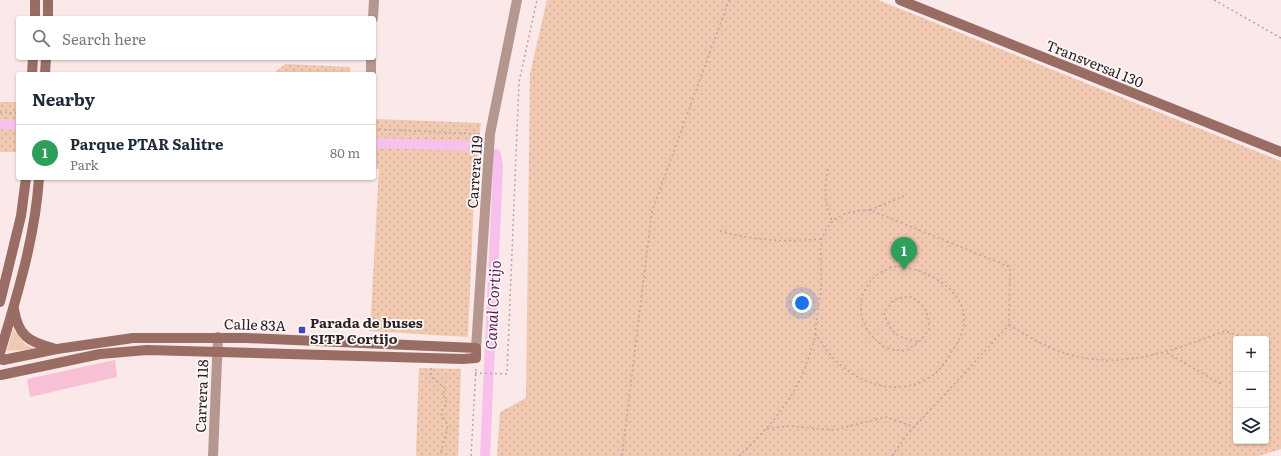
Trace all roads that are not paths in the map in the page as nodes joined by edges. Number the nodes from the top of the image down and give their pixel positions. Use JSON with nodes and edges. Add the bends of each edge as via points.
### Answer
{"nodes":[{"id":1,"x":36,"y":0,"type":"edge"},
{"id":2,"x":48,"y":0,"type":"edge"},
{"id":3,"x":374,"y":0,"type":"edge"},
{"id":4,"x":517,"y":0,"type":"edge"},
{"id":5,"x":900,"y":0,"type":"edge"},
{"id":6,"x":35,"y":16,"type":"edge"},
{"id":7,"x":48,"y":16,"type":"edge"},
{"id":8,"x":373,"y":16,"type":"edge"},
{"id":9,"x":33,"y":60,"type":"edge"},
{"id":10,"x":46,"y":60,"type":"edge"},
{"id":11,"x":371,"y":60,"type":"edge"},
{"id":12,"x":32,"y":72,"type":"edge"},
{"id":13,"x":45,"y":72,"type":"edge"},
{"id":14,"x":370,"y":72,"type":"edge"},
{"id":15,"x":1281,"y":152,"type":"edge"},
{"id":16,"x":26,"y":180,"type":"edge"},
{"id":17,"x":39,"y":180,"type":"edge"},
{"id":18,"x":0,"y":302,"type":"edge"},
{"id":19,"x":13,"y":308,"type":"junction"},
{"id":20,"x":218,"y":337,"type":"junction"},
{"id":21,"x":476,"y":348,"type":"junction"},
{"id":22,"x":57,"y":349,"type":"junction"},
{"id":23,"x":217,"y":351,"type":"junction"},
{"id":24,"x":1,"y":356,"type":"edge"},
{"id":25,"x":0,"y":375,"type":"edge"},
{"id":26,"x":213,"y":456,"type":"edge"}],
"edges":[{"from":1,"to":6,"type":"street"},
{"from":2,"to":7,"type":"street"},
{"from":3,"to":8,"type":"street"},
{"from":4,"to":21,"type":"street","name":"Carrera 119","via":[[490,134]]},
{"from":5,"to":15,"type":"street","name":"Transversal 130"},
{"from":9,"to":12,"type":"street"},
{"from":10,"to":13,"type":"street"},
{"from":11,"to":14,"type":"street"},
{"from":16,"to":18,"type":"street","via":[[21,216]]},
{"from":17,"to":19,"type":"street","via":[[34,231]]},
{"from":19,"to":22,"type":"street","via":[[17,324],[27,339]]},
{"from":19,"to":24,"type":"street"},
{"from":20,"to":21,"type":"street","name":"Calle 83A"},
{"from":20,"to":22,"type":"street","name":"Calle 83A","via":[[133,338]]},
{"from":20,"to":23,"type":"street","name":"Carrera 118"},
{"from":21,"to":23,"type":"street","name":"Calle 83A","via":[[476,358],[463,359]]},
{"from":22,"to":24,"type":"street","name":"Calle 83A"},
{"from":23,"to":25,"type":"street","name":"Calle 83A","via":[[147,350],[100,354]]},
{"from":23,"to":26,"type":"street","name":"Carrera 118"},
{"from":24,"to":25,"type":"street","via":[[4,365]]}]}
